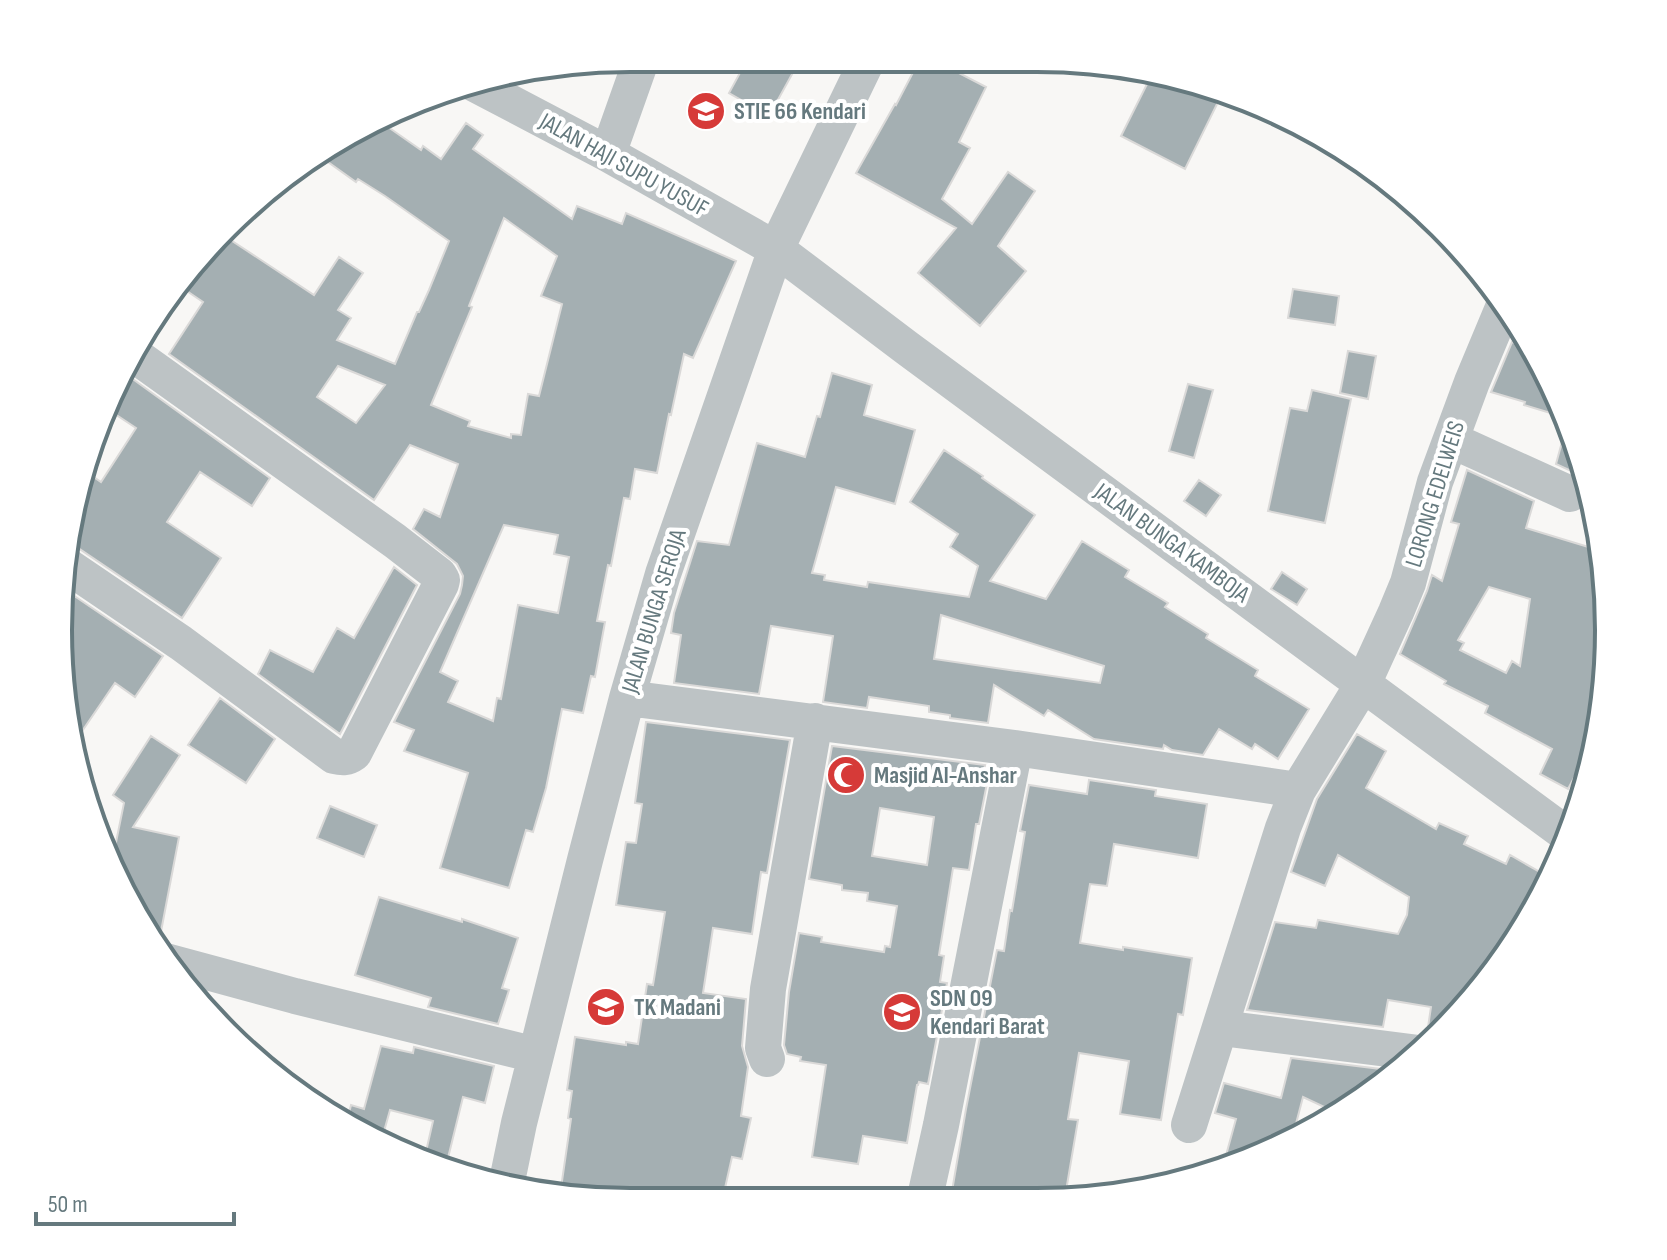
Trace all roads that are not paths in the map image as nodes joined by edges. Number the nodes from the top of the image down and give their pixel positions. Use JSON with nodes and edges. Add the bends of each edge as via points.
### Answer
{"nodes":[{"id":1,"x":637,"y":72,"type":"edge"},
{"id":2,"x":862,"y":72,"type":"edge"},
{"id":3,"x":487,"y":91,"type":"edge"},
{"id":4,"x":608,"y":154,"type":"junction"},
{"id":5,"x":776,"y":249,"type":"junction"},
{"id":6,"x":1499,"y":317,"type":"edge"},
{"id":7,"x":142,"y":360,"type":"edge"},
{"id":8,"x":1451,"y":440,"type":"junction"},
{"id":9,"x":1570,"y":494,"type":"dead end"},
{"id":10,"x":75,"y":571,"type":"edge"},
{"id":11,"x":1363,"y":684,"type":"junction"},
{"id":12,"x":627,"y":698,"type":"junction"},
{"id":13,"x":815,"y":721,"type":"junction"},
{"id":14,"x":1015,"y":748,"type":"junction"},
{"id":15,"x":1298,"y":790,"type":"junction"},
{"id":16,"x":1558,"y":828,"type":"edge"},
{"id":17,"x":184,"y":966,"type":"edge"},
{"id":18,"x":1221,"y":1028,"type":"junction"},
{"id":19,"x":1404,"y":1051,"type":"edge"},
{"id":20,"x":536,"y":1055,"type":"junction"},
{"id":21,"x":767,"y":1059,"type":"dead end"},
{"id":22,"x":1189,"y":1125,"type":"dead end"},
{"id":23,"x":509,"y":1174,"type":"edge"},
{"id":24,"x":927,"y":1188,"type":"edge"}],
"edges":[{"from":1,"to":4,"type":"street"},
{"from":2,"to":5,"type":"street","name":"JALAN BUNGA SEROJA"},
{"from":3,"to":4,"type":"street","name":"JALAN HAJI SUPU YUSUF"},
{"from":4,"to":5,"type":"street","name":"JALAN HAJI SUPU YUSUF"},
{"from":5,"to":11,"type":"street","name":"JALAN BUNGA KAMBOJA"},
{"from":5,"to":12,"type":"street","name":"JALAN BUNGA SEROJA","via":[[668,561]]},
{"from":6,"to":8,"type":"street","name":"LORONG EDELWEIS"},
{"from":7,"to":10,"type":"street","via":[[395,541],[439,575],[441,584],[354,753],[341,758]]},
{"from":8,"to":9,"type":"street"},
{"from":8,"to":11,"type":"street","name":"LORONG EDELWEIS","via":[[1408,583]]},
{"from":11,"to":15,"type":"street","name":"LORONG EDELWEIS"},
{"from":11,"to":16,"type":"street","name":"JALAN BUNGA KAMBOJA"},
{"from":12,"to":13,"type":"street"},
{"from":12,"to":20,"type":"street","name":"JALAN BUNGA SEROJA"},
{"from":13,"to":14,"type":"street"},
{"from":13,"to":21,"type":"street","via":[[768,989],[763,1048]]},
{"from":14,"to":15,"type":"street"},
{"from":14,"to":24,"type":"street"},
{"from":15,"to":18,"type":"street","name":"LORONG EDELWEIS"},
{"from":17,"to":20,"type":"street"},
{"from":18,"to":19,"type":"street"},
{"from":18,"to":22,"type":"street","name":"LORONG EDELWEIS"},
{"from":20,"to":23,"type":"street","name":"JALAN BUNGA SEROJA"}]}
